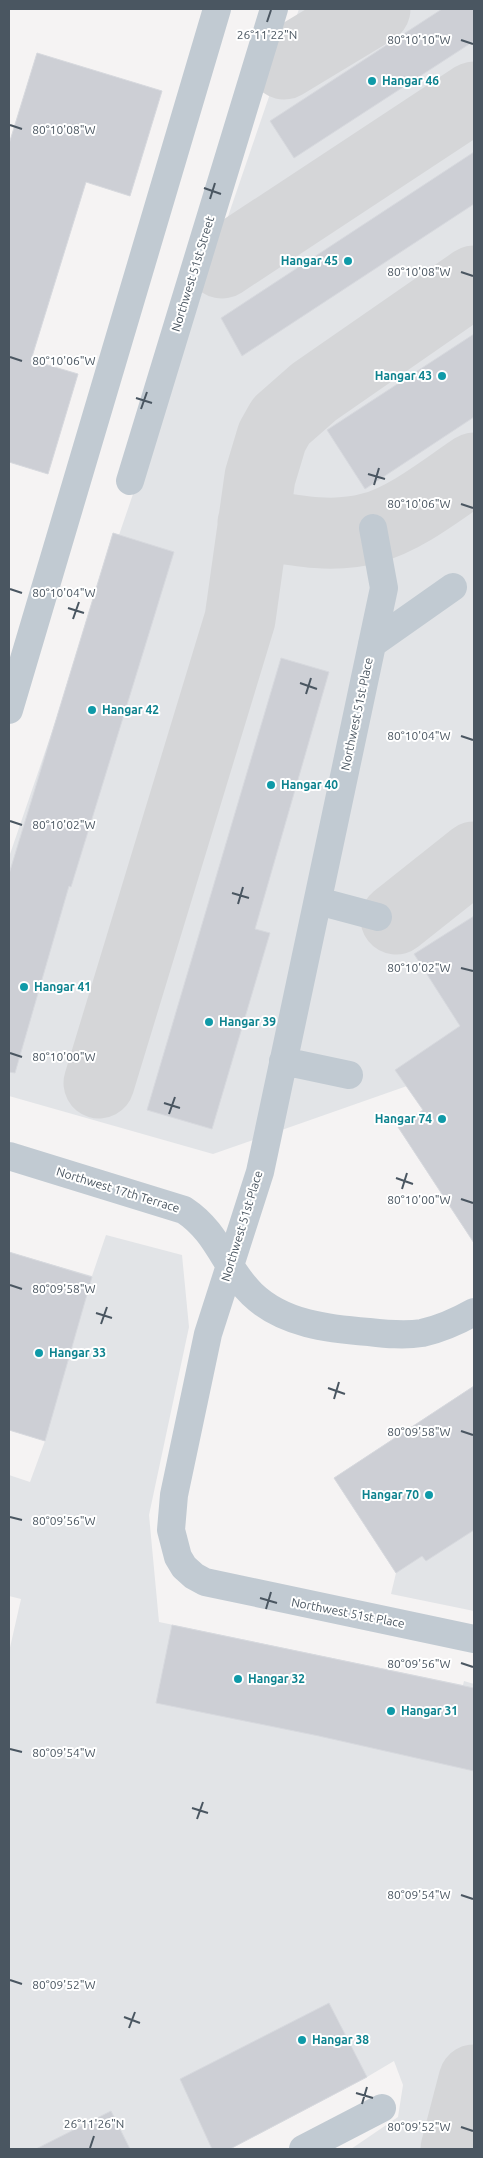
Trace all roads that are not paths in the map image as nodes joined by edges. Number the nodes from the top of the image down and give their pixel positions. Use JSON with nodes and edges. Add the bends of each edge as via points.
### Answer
{"nodes":[{"id":1,"x":217,"y":9,"type":"edge"},
{"id":2,"x":274,"y":9,"type":"edge"},
{"id":3,"x":130,"y":481,"type":"dead end"},
{"id":4,"x":373,"y":528,"type":"dead end"},
{"id":5,"x":452,"y":587,"type":"dead end"},
{"id":6,"x":372,"y":644,"type":"junction"},
{"id":7,"x":9,"y":710,"type":"edge"},
{"id":8,"x":318,"y":901,"type":"junction"},
{"id":9,"x":378,"y":917,"type":"dead end"},
{"id":10,"x":283,"y":1061,"type":"junction"},
{"id":11,"x":349,"y":1075,"type":"dead end"},
{"id":12,"x":9,"y":1156,"type":"edge"},
{"id":13,"x":230,"y":1266,"type":"junction"},
{"id":14,"x":474,"y":1312,"type":"edge"},
{"id":15,"x":474,"y":1639,"type":"edge"},
{"id":16,"x":382,"y":2108,"type":"dead end"},
{"id":17,"x":303,"y":2149,"type":"edge"}],
"edges":[{"from":1,"to":7,"type":"street"},
{"from":2,"to":3,"type":"street","name":"Northwest 51st Street"},
{"from":4,"to":6,"type":"street","name":"Northwest 51st Place","via":[[384,588]]},
{"from":5,"to":6,"type":"street"},
{"from":6,"to":8,"type":"street","name":"Northwest 51st Place"},
{"from":8,"to":9,"type":"street"},
{"from":8,"to":10,"type":"street","name":"Northwest 51st Place"},
{"from":10,"to":11,"type":"street"},
{"from":10,"to":13,"type":"street","name":"Northwest 51st Place","via":[[260,1172]]},
{"from":12,"to":13,"type":"street","name":"Northwest 17th Terrace","via":[[184,1210],[203,1224]]},
{"from":13,"to":14,"type":"street","name":"Northwest 17th Terrace","via":[[264,1303],[308,1324],[326,1328],[388,1334],[420,1333]]},
{"from":13,"to":15,"type":"street","name":"Northwest 51st Place","via":[[208,1334],[171,1514],[173,1544],[184,1567],[194,1576],[219,1586]]},
{"from":16,"to":17,"type":"street"}]}
